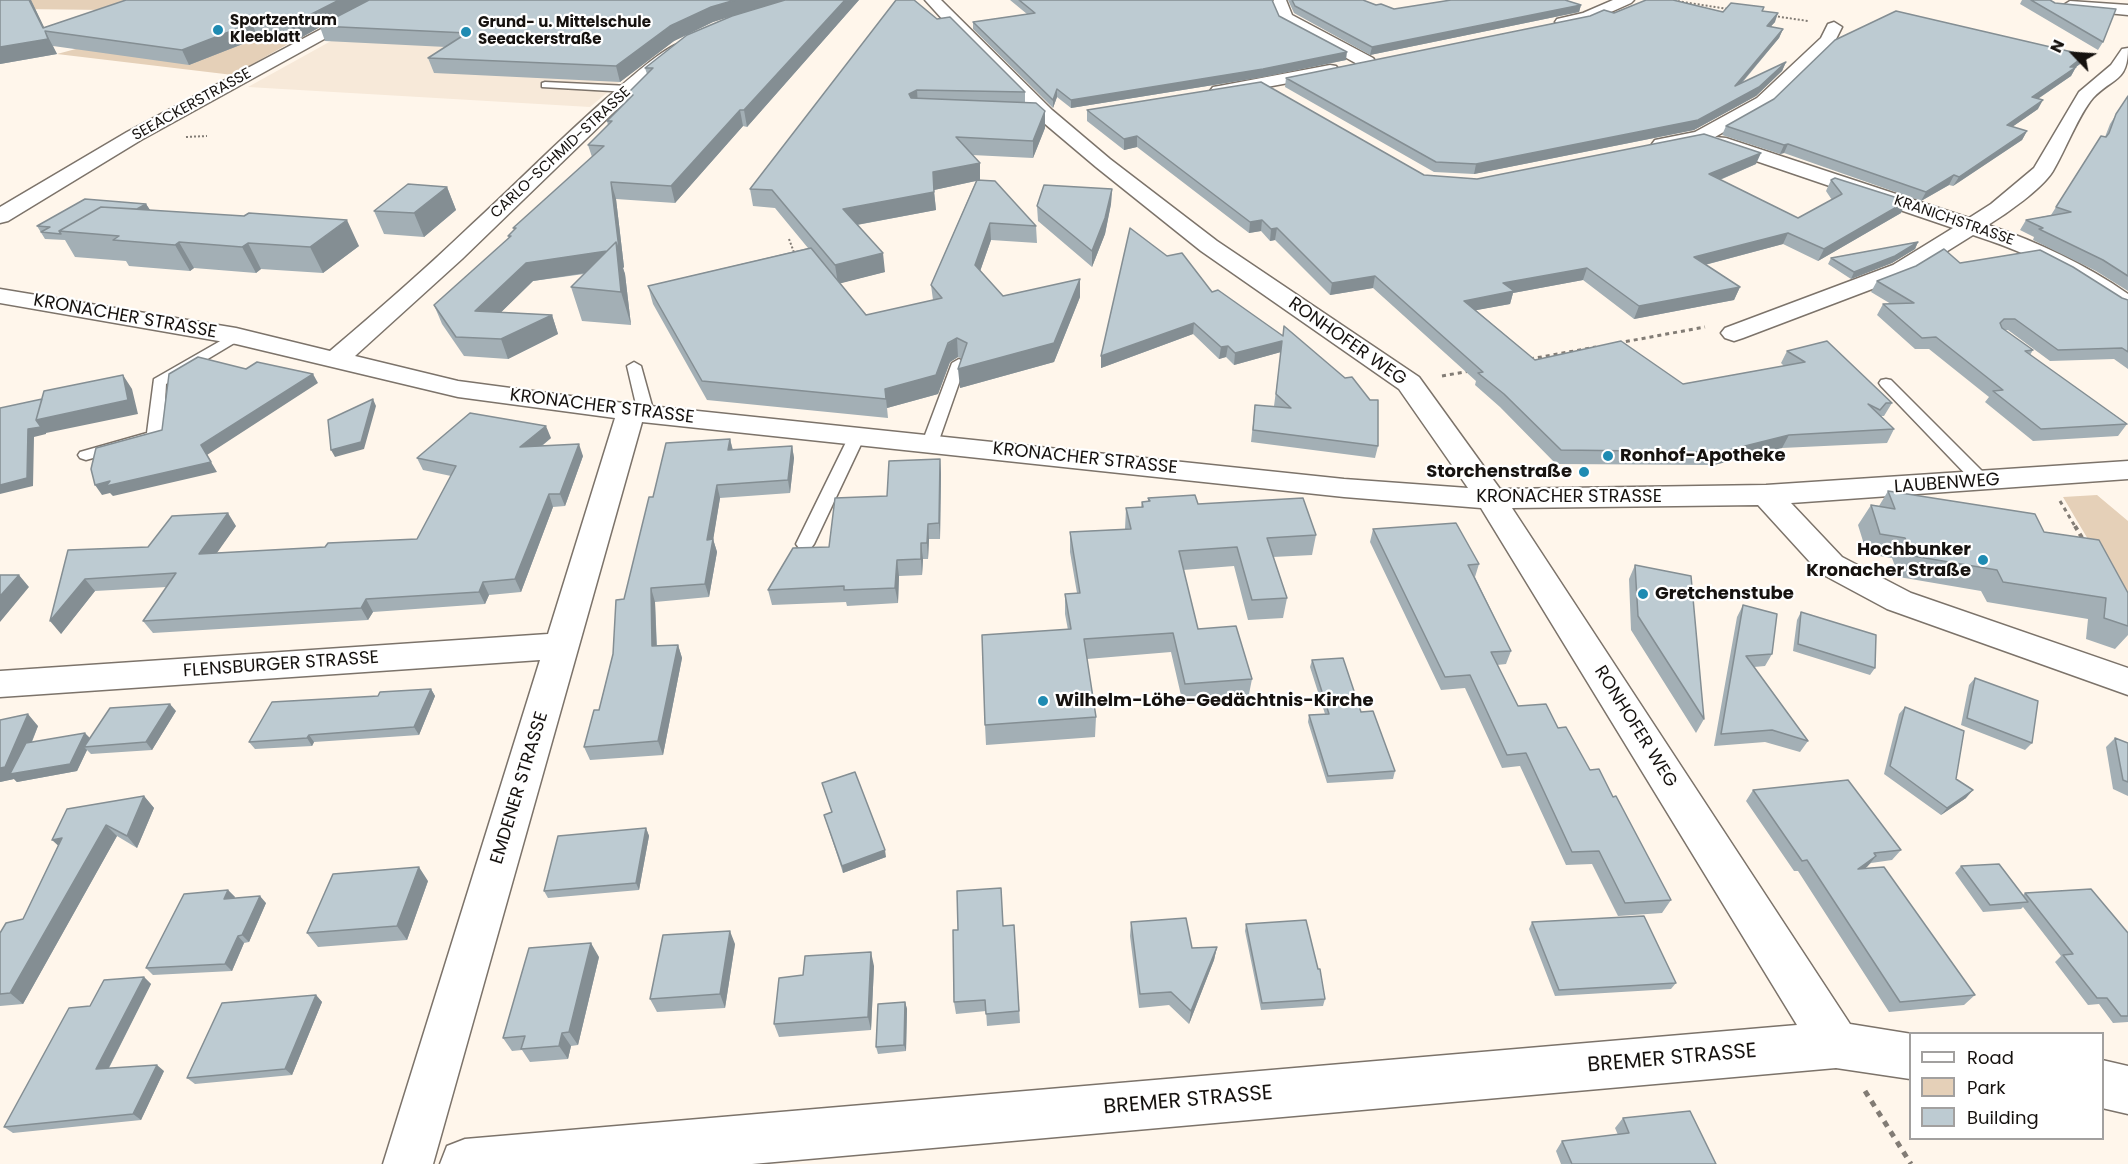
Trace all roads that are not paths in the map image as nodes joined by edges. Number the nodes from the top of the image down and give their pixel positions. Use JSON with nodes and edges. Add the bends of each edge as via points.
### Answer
{"nodes":[{"id":1,"x":387,"y":0,"type":"edge"},
{"id":2,"x":933,"y":0,"type":"edge"},
{"id":3,"x":1626,"y":0,"type":"edge"},
{"id":4,"x":1280,"y":1,"type":"edge"},
{"id":5,"x":2050,"y":4,"type":"edge"},
{"id":6,"x":2124,"y":12,"type":"edge"},
{"id":7,"x":1541,"y":27,"type":"edge"},
{"id":8,"x":1834,"y":27,"type":"road end"},
{"id":9,"x":701,"y":37,"type":"edge"},
{"id":10,"x":2128,"y":53,"type":"edge"},
{"id":11,"x":1263,"y":84,"type":"junction"},
{"id":12,"x":545,"y":85,"type":"edge"},
{"id":13,"x":629,"y":89,"type":"junction"},
{"id":14,"x":1207,"y":93,"type":"edge"},
{"id":15,"x":1284,"y":96,"type":"edge"},
{"id":16,"x":1043,"y":116,"type":"junction"},
{"id":17,"x":1072,"y":116,"type":"dead end"},
{"id":18,"x":1701,"y":137,"type":"junction"},
{"id":19,"x":1642,"y":148,"type":"edge"},
{"id":20,"x":0,"y":216,"type":"edge"},
{"id":21,"x":1970,"y":226,"type":"junction"},
{"id":22,"x":0,"y":296,"type":"edge"},
{"id":23,"x":2128,"y":304,"type":"edge"},
{"id":24,"x":1734,"y":333,"type":"road end"},
{"id":25,"x":236,"y":336,"type":"junction"},
{"id":26,"x":334,"y":361,"type":"junction"},
{"id":27,"x":959,"y":363,"type":"edge"},
{"id":28,"x":634,"y":366,"type":"dead end"},
{"id":29,"x":1886,"y":383,"type":"dead end"},
{"id":30,"x":638,"y":412,"type":"junction"},
{"id":31,"x":857,"y":436,"type":"junction"},
{"id":32,"x":930,"y":443,"type":"junction"},
{"id":33,"x":86,"y":455,"type":"dead end"},
{"id":34,"x":2128,"y":470,"type":"edge"},
{"id":35,"x":1982,"y":482,"type":"junction"},
{"id":36,"x":1766,"y":495,"type":"junction"},
{"id":37,"x":1491,"y":499,"type":"junction"},
{"id":38,"x":805,"y":544,"type":"dead end"},
{"id":39,"x":562,"y":646,"type":"junction"},
{"id":40,"x":2128,"y":682,"type":"edge"},
{"id":41,"x":0,"y":684,"type":"edge"},
{"id":42,"x":1836,"y":1045,"type":"junction"},
{"id":43,"x":1909,"y":1056,"type":"edge"},
{"id":44,"x":2104,"y":1084,"type":"edge"},
{"id":45,"x":2128,"y":1090,"type":"edge"},
{"id":46,"x":408,"y":1164,"type":"edge"},
{"id":47,"x":465,"y":1164,"type":"edge"}],
"edges":[{"from":1,"to":20,"type":"street","name":"SEEACKERSTRASSE","via":[[134,136]]},
{"from":2,"to":16,"type":"street","name":"RONHOFER WEG"},
{"from":3,"to":7,"type":"street","via":[[1587,18]]},
{"from":4,"to":11,"type":"street","via":[[1286,18],[1373,61]]},
{"from":5,"to":6,"type":"street"},
{"from":8,"to":18,"type":"street","via":[[1828,40],[1763,102]]},
{"from":9,"to":13,"type":"street","name":"CARLO-SCHMID-STRASSE","via":[[683,45]]},
{"from":10,"to":21,"type":"street","via":[[2117,69],[2085,96],[2042,172],[1999,209]]},
{"from":11,"to":14,"type":"street"},
{"from":11,"to":15,"type":"street"},
{"from":12,"to":13,"type":"lane"},
{"from":13,"to":26,"type":"street","name":"CARLO-SCHMID-STRASSE","via":[[434,274]]},
{"from":16,"to":17,"type":"street"},
{"from":16,"to":37,"type":"street","name":"RONHOFER WEG","via":[[1209,246],[1408,383]]},
{"from":18,"to":19,"type":"street"},
{"from":18,"to":21,"type":"street","name":"KRANICHSTRASSE"},
{"from":21,"to":23,"type":"street","name":"KRANICHSTRASSE","via":[[2029,248],[2088,277]]},
{"from":21,"to":24,"type":"street","via":[[1901,270]]},
{"from":22,"to":25,"type":"street","name":"KRONACHER STRASSE"},
{"from":25,"to":26,"type":"street","name":"KRONACHER STRASSE"},
{"from":25,"to":33,"type":"lane","via":[[159,382],[155,436]]},
{"from":26,"to":30,"type":"street","name":"KRONACHER STRASSE","via":[[458,389]]},
{"from":27,"to":32,"type":"lane"},
{"from":28,"to":30,"type":"lane"},
{"from":29,"to":35,"type":"lane"},
{"from":30,"to":31,"type":"street","name":"KRONACHER STRASSE"},
{"from":30,"to":39,"type":"street","name":"EMDENER STRASSE"},
{"from":31,"to":32,"type":"street","name":"KRONACHER STRASSE"},
{"from":31,"to":38,"type":"lane"},
{"from":32,"to":37,"type":"street","name":"KRONACHER STRASSE","via":[[1344,488]]},
{"from":34,"to":35,"type":"street","name":"LAUBENWEG"},
{"from":35,"to":36,"type":"street","name":"LAUBENWEG"},
{"from":36,"to":37,"type":"street","name":"KRONACHER STRASSE"},
{"from":36,"to":40,"type":"street","via":[[1831,565],[1899,601]]},
{"from":37,"to":42,"type":"street","name":"RONHOFER WEG"},
{"from":39,"to":41,"type":"street","name":"FLENSBURGER STRASSE"},
{"from":39,"to":46,"type":"street","name":"EMDENER STRASSE"},
{"from":42,"to":43,"type":"street","name":"BREMER STRASSE"},
{"from":42,"to":47,"type":"street","name":"BREMER STRASSE"},
{"from":44,"to":45,"type":"street"}]}
